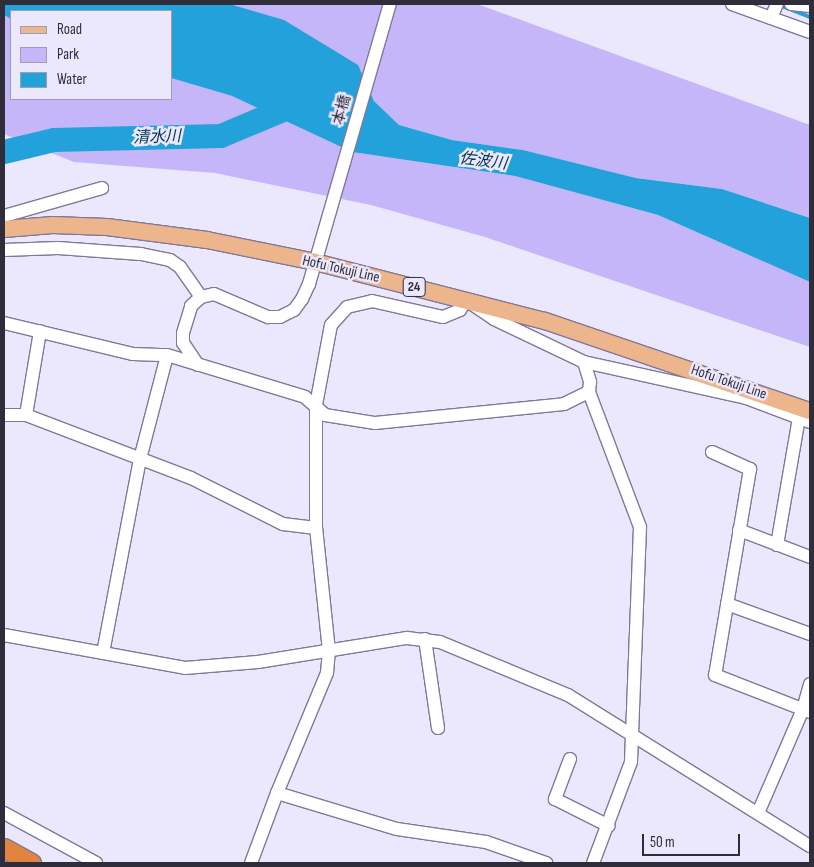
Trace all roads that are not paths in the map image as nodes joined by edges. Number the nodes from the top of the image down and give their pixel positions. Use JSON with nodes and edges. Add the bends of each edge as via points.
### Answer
{"nodes":[{"id":1,"x":390,"y":4,"type":"edge"},
{"id":2,"x":732,"y":4,"type":"edge"},
{"id":3,"x":777,"y":4,"type":"edge"},
{"id":4,"x":791,"y":4,"type":"edge"},
{"id":5,"x":810,"y":6,"type":"edge"},
{"id":6,"x":771,"y":18,"type":"junction"},
{"id":7,"x":810,"y":32,"type":"edge"},
{"id":8,"x":102,"y":188,"type":"dead end"},
{"id":9,"x":4,"y":216,"type":"edge"},
{"id":10,"x":4,"y":229,"type":"edge"},
{"id":11,"x":4,"y":250,"type":"edge"},
{"id":12,"x":315,"y":262,"type":"junction"},
{"id":13,"x":201,"y":297,"type":"junction"},
{"id":14,"x":466,"y":300,"type":"junction"},
{"id":15,"x":4,"y":323,"type":"edge"},
{"id":16,"x":40,"y":331,"type":"junction"},
{"id":17,"x":166,"y":355,"type":"junction"},
{"id":18,"x":584,"y":362,"type":"junction"},
{"id":19,"x":198,"y":365,"type":"junction"},
{"id":20,"x":590,"y":392,"type":"junction"},
{"id":21,"x":316,"y":404,"type":"junction"},
{"id":22,"x":4,"y":415,"type":"edge"},
{"id":23,"x":26,"y":415,"type":"junction"},
{"id":24,"x":805,"y":415,"type":"edge"},
{"id":25,"x":712,"y":452,"type":"dead end"},
{"id":26,"x":140,"y":459,"type":"junction"},
{"id":27,"x":316,"y":528,"type":"junction"},
{"id":28,"x":739,"y":530,"type":"junction"},
{"id":29,"x":777,"y":545,"type":"junction"},
{"id":30,"x":810,"y":557,"type":"edge"},
{"id":31,"x":727,"y":604,"type":"junction"},
{"id":32,"x":810,"y":634,"type":"edge"},
{"id":33,"x":4,"y":635,"type":"edge"},
{"id":34,"x":425,"y":639,"type":"junction"},
{"id":35,"x":329,"y":651,"type":"junction"},
{"id":36,"x":103,"y":654,"type":"junction"},
{"id":37,"x":810,"y":684,"type":"edge"},
{"id":38,"x":807,"y":710,"type":"edge"},
{"id":39,"x":438,"y":728,"type":"dead end"},
{"id":40,"x":634,"y":735,"type":"junction"},
{"id":41,"x":570,"y":759,"type":"dead end"},
{"id":42,"x":277,"y":793,"type":"junction"},
{"id":43,"x":4,"y":813,"type":"edge"},
{"id":44,"x":758,"y":813,"type":"junction"},
{"id":45,"x":609,"y":826,"type":"junction"},
{"id":46,"x":810,"y":846,"type":"edge"},
{"id":47,"x":4,"y":848,"type":"edge"},
{"id":48,"x":31,"y":863,"type":"edge"},
{"id":49,"x":96,"y":863,"type":"edge"},
{"id":50,"x":252,"y":863,"type":"edge"},
{"id":51,"x":546,"y":863,"type":"edge"},
{"id":52,"x":593,"y":863,"type":"edge"}],
"edges":[{"from":1,"to":12,"type":"street","name":"本橋"},
{"from":2,"to":6,"type":"street"},
{"from":3,"to":6,"type":"street"},
{"from":4,"to":5,"type":"street"},
{"from":6,"to":7,"type":"street"},
{"from":8,"to":9,"type":"street"},
{"from":10,"to":12,"type":"main road","name":"Hofu Tokuji Line","number":"24","via":[[53,225],[107,227],[207,240]]},
{"from":11,"to":13,"type":"street","via":[[58,248],[170,260],[180,267]]},
{"from":12,"to":13,"type":"street","name":"本橋","via":[[302,299],[294,310],[280,317],[268,316],[214,294]]},
{"from":12,"to":14,"type":"main road","name":"Hofu Tokuji Line","number":"24"},
{"from":13,"to":19,"type":"street","via":[[192,306],[183,333],[183,343]]},
{"from":14,"to":18,"type":"street","via":[[494,319]]},
{"from":14,"to":21,"type":"street","via":[[460,310],[443,317],[372,301],[348,307],[331,325]]},
{"from":14,"to":24,"type":"main road","name":"Hofu Tokuji Line","number":"24","via":[[592,336]]},
{"from":15,"to":16,"type":"street"},
{"from":16,"to":17,"type":"street","via":[[133,354]]},
{"from":16,"to":23,"type":"street"},
{"from":17,"to":19,"type":"street"},
{"from":17,"to":26,"type":"street"},
{"from":18,"to":20,"type":"street"},
{"from":18,"to":24,"type":"street","via":[[746,398]]},
{"from":19,"to":21,"type":"street","via":[[305,397]]},
{"from":20,"to":21,"type":"street","via":[[564,404],[375,423],[325,415]]},
{"from":20,"to":40,"type":"street","via":[[640,526]]},
{"from":21,"to":27,"type":"street"},
{"from":22,"to":23,"type":"street"},
{"from":23,"to":26,"type":"street"},
{"from":24,"to":29,"type":"street"},
{"from":25,"to":28,"type":"street","via":[[750,469]]},
{"from":26,"to":27,"type":"street","via":[[191,478],[282,524]]},
{"from":26,"to":36,"type":"street"},
{"from":27,"to":35,"type":"street"},
{"from":28,"to":29,"type":"street"},
{"from":28,"to":31,"type":"street"},
{"from":29,"to":30,"type":"street"},
{"from":31,"to":32,"type":"street"},
{"from":31,"to":38,"type":"street","via":[[715,675]]},
{"from":33,"to":36,"type":"street"},
{"from":34,"to":35,"type":"street","via":[[407,638]]},
{"from":34,"to":39,"type":"street"},
{"from":34,"to":40,"type":"street","via":[[538,681]]},
{"from":35,"to":36,"type":"street","via":[[185,668]]},
{"from":35,"to":42,"type":"street","via":[[327,673]]},
{"from":37,"to":38,"type":"street"},
{"from":38,"to":44,"type":"street"},
{"from":40,"to":44,"type":"street"},
{"from":40,"to":45,"type":"street","via":[[632,762]]},
{"from":41,"to":45,"type":"street","via":[[555,799]]},
{"from":42,"to":50,"type":"street"},
{"from":42,"to":51,"type":"street","via":[[397,829],[486,842]]},
{"from":43,"to":49,"type":"street"},
{"from":44,"to":46,"type":"street"},
{"from":45,"to":52,"type":"street"},
{"from":47,"to":48,"type":"highway"}]}
